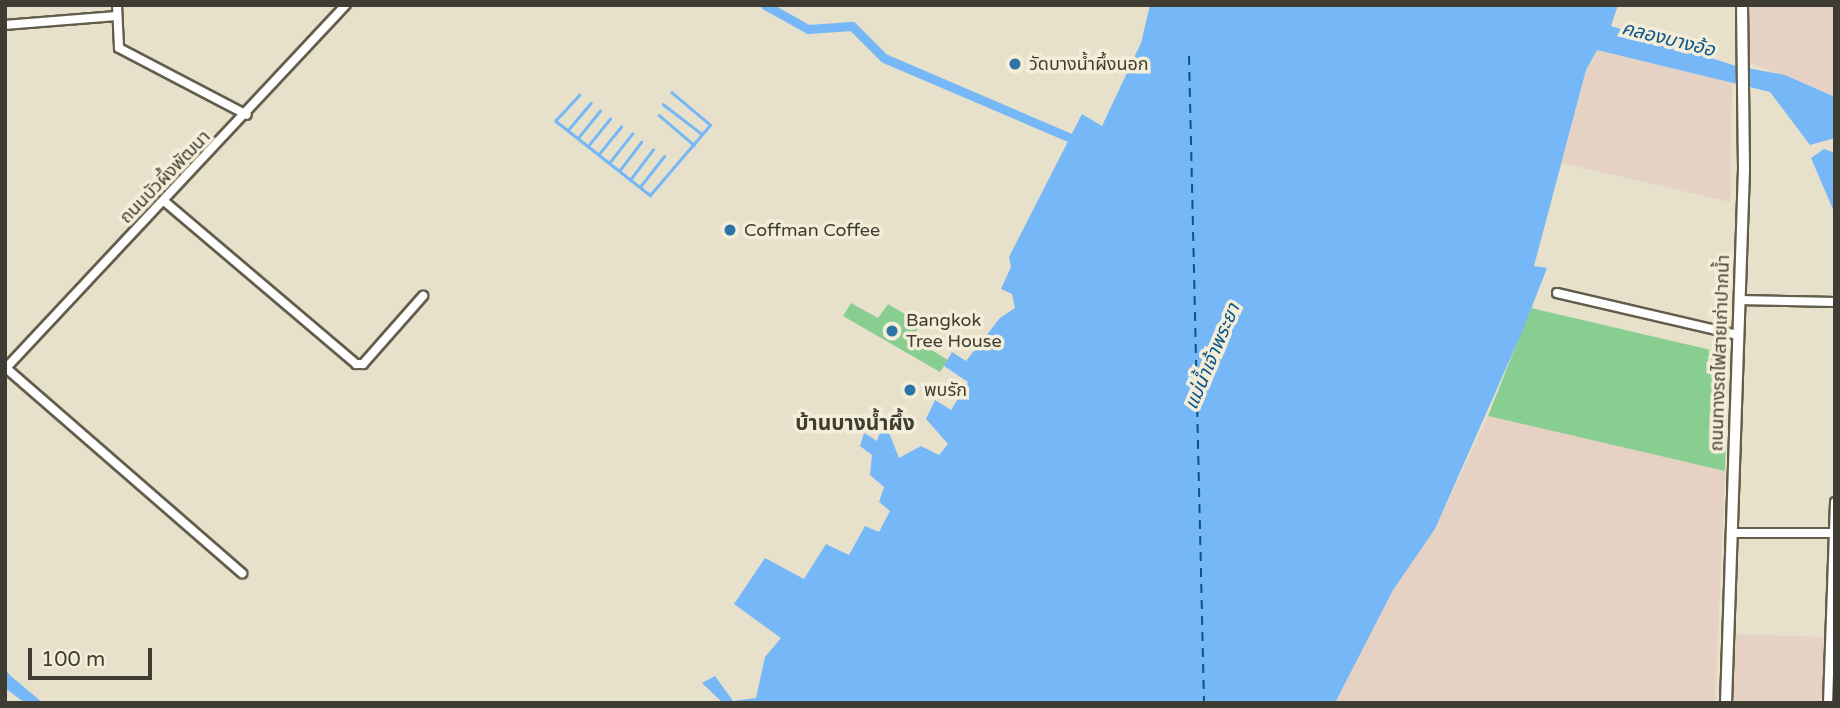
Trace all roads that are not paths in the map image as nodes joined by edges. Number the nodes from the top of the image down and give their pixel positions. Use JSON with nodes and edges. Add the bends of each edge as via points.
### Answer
{"nodes":[{"id":1,"x":117,"y":5,"type":"edge"},
{"id":2,"x":346,"y":5,"type":"edge"},
{"id":3,"x":1742,"y":5,"type":"edge"},
{"id":4,"x":116,"y":16,"type":"junction"},
{"id":5,"x":5,"y":24,"type":"edge"},
{"id":6,"x":247,"y":115,"type":"junction"},
{"id":7,"x":164,"y":201,"type":"junction"},
{"id":8,"x":1557,"y":293,"type":"dead end"},
{"id":9,"x":424,"y":296,"type":"dead end"},
{"id":10,"x":1739,"y":300,"type":"junction"},
{"id":11,"x":1835,"y":302,"type":"edge"},
{"id":12,"x":1738,"y":335,"type":"junction"},
{"id":13,"x":5,"y":369,"type":"edge"},
{"id":14,"x":1835,"y":502,"type":"edge"},
{"id":15,"x":1731,"y":533,"type":"junction"},
{"id":16,"x":1834,"y":533,"type":"edge"},
{"id":17,"x":242,"y":573,"type":"dead end"},
{"id":18,"x":1726,"y":703,"type":"edge"},
{"id":19,"x":1828,"y":703,"type":"edge"}],
"edges":[{"from":1,"to":4,"type":"street"},
{"from":2,"to":6,"type":"street","name":"ถนนบัวผึ้งพัฒนา"},
{"from":3,"to":10,"type":"main road","name":"ถนนทางรถไฟสายเก่าปากน้ำ"},
{"from":4,"to":5,"type":"street"},
{"from":4,"to":6,"type":"street","via":[[116,42],[131,58]]},
{"from":6,"to":7,"type":"street","name":"ถนนบัวผึ้งพัฒนา"},
{"from":7,"to":9,"type":"street","via":[[356,364],[363,364]]},
{"from":7,"to":13,"type":"street","name":"ถนนบัวผึ้งพัฒนา"},
{"from":8,"to":12,"type":"street"},
{"from":10,"to":11,"type":"street"},
{"from":10,"to":12,"type":"main road","name":"ถนนทางรถไฟสายเก่าปากน้ำ"},
{"from":12,"to":15,"type":"main road","name":"ถนนทางรถไฟสายเก่าปากน้ำ"},
{"from":13,"to":17,"type":"street"},
{"from":14,"to":16,"type":"street"},
{"from":15,"to":16,"type":"street"},
{"from":15,"to":18,"type":"main road","name":"ถนนทางรถไฟสายเก่าปากน้ำ"},
{"from":16,"to":19,"type":"street"}]}
